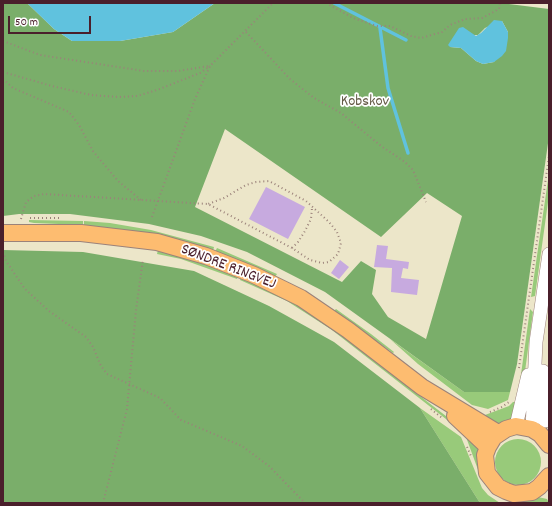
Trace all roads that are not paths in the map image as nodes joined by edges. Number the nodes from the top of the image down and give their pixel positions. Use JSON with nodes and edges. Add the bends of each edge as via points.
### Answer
{"nodes":[{"id":1,"x":10,"y":232,"type":"edge"},
{"id":2,"x":549,"y":254,"type":"edge"},
{"id":3,"x":540,"y":319,"type":"junction"},
{"id":4,"x":536,"y":342,"type":"junction"},
{"id":5,"x":422,"y":387,"type":"junction"},
{"id":6,"x":516,"y":426,"type":"junction"},
{"id":7,"x":542,"y":427,"type":"edge"},
{"id":8,"x":498,"y":433,"type":"junction"},
{"id":9,"x":549,"y":445,"type":"edge"},
{"id":10,"x":488,"y":447,"type":"junction"},
{"id":11,"x":546,"y":486,"type":"edge"}],
"edges":[{"from":1,"to":5,"type":"main road","name":"SØNDRE RINGVEJ","via":[[81,232],[157,242],[206,256],[254,275],[301,298],[348,330]]},
{"from":2,"to":3,"type":"street"},
{"from":3,"to":4,"type":"street"},
{"from":3,"to":7,"type":"street","via":[[544,342]]},
{"from":4,"to":6,"type":"street"},
{"from":4,"to":7,"type":"street"},
{"from":5,"to":8,"type":"main road","name":"SØNDRE RINGVEJ"},
{"from":5,"to":10,"type":"main road","name":"SØNDRE RINGVEJ"},
{"from":6,"to":7,"type":"main road"},
{"from":6,"to":8,"type":"main road"},
{"from":7,"to":9,"type":"main road","via":[[540,434]]},
{"from":8,"to":10,"type":"main road"},
{"from":10,"to":11,"type":"main road","via":[[485,455],[488,473],[498,487],[514,494],[532,492]]}]}
